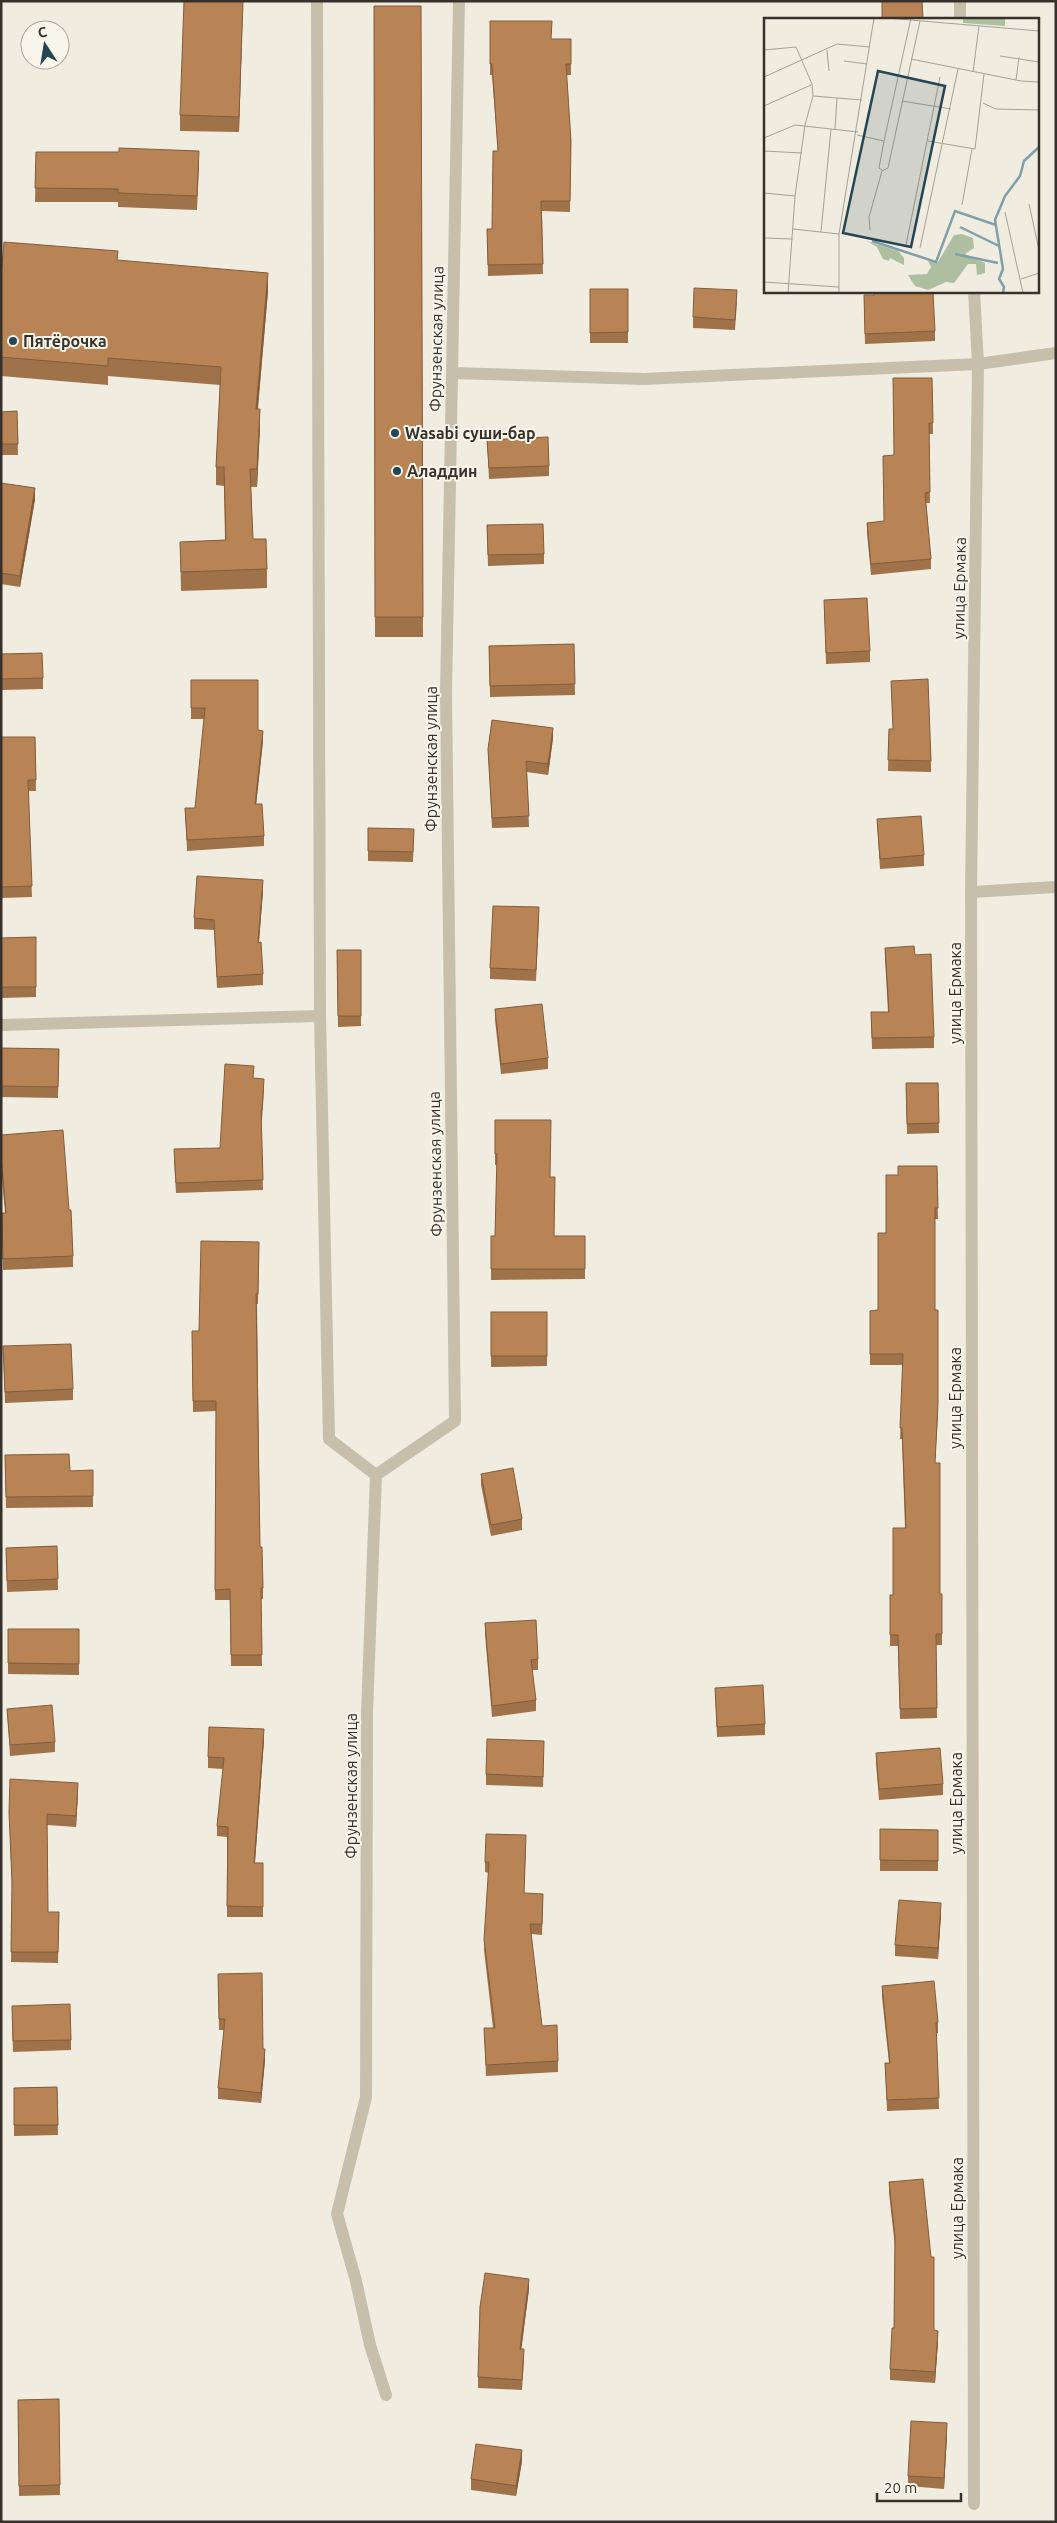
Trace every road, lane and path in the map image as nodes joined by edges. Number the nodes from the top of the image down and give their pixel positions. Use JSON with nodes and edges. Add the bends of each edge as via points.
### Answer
{"nodes":[{"id":1,"x":317,"y":1,"type":"edge"},
{"id":2,"x":458,"y":1,"type":"edge"},
{"id":3,"x":960,"y":1,"type":"edge"},
{"id":4,"x":960,"y":18,"type":"edge"},
{"id":5,"x":974,"y":292,"type":"edge"},
{"id":6,"x":1056,"y":353,"type":"edge"},
{"id":7,"x":978,"y":364,"type":"junction"},
{"id":8,"x":452,"y":373,"type":"junction"},
{"id":9,"x":1056,"y":887,"type":"edge"},
{"id":10,"x":971,"y":892,"type":"junction"},
{"id":11,"x":320,"y":1016,"type":"junction"},
{"id":12,"x":1,"y":1025,"type":"edge"},
{"id":13,"x":376,"y":1475,"type":"junction"},
{"id":14,"x":386,"y":2395,"type":"dead end"},
{"id":15,"x":974,"y":2504,"type":"dead end"}],
"edges":[{"from":1,"to":11,"type":"street"},
{"from":2,"to":8,"type":"street","name":"Фрунзенская улица"},
{"from":3,"to":4,"type":"street"},
{"from":5,"to":7,"type":"street","name":"улица Ермака"},
{"from":6,"to":7,"type":"street"},
{"from":7,"to":8,"type":"street","via":[[644,379]]},
{"from":7,"to":10,"type":"street","name":"улица Ермака"},
{"from":8,"to":13,"type":"street","name":"Фрунзенская улица","via":[[446,713],[455,1421]]},
{"from":9,"to":10,"type":"street"},
{"from":10,"to":15,"type":"street","name":"улица Ермака"},
{"from":11,"to":12,"type":"street"},
{"from":11,"to":13,"type":"street","via":[[329,1438]]},
{"from":13,"to":14,"type":"street","name":"Фрунзенская улица","via":[[367,1713],[366,2097],[337,2214]]}]}
